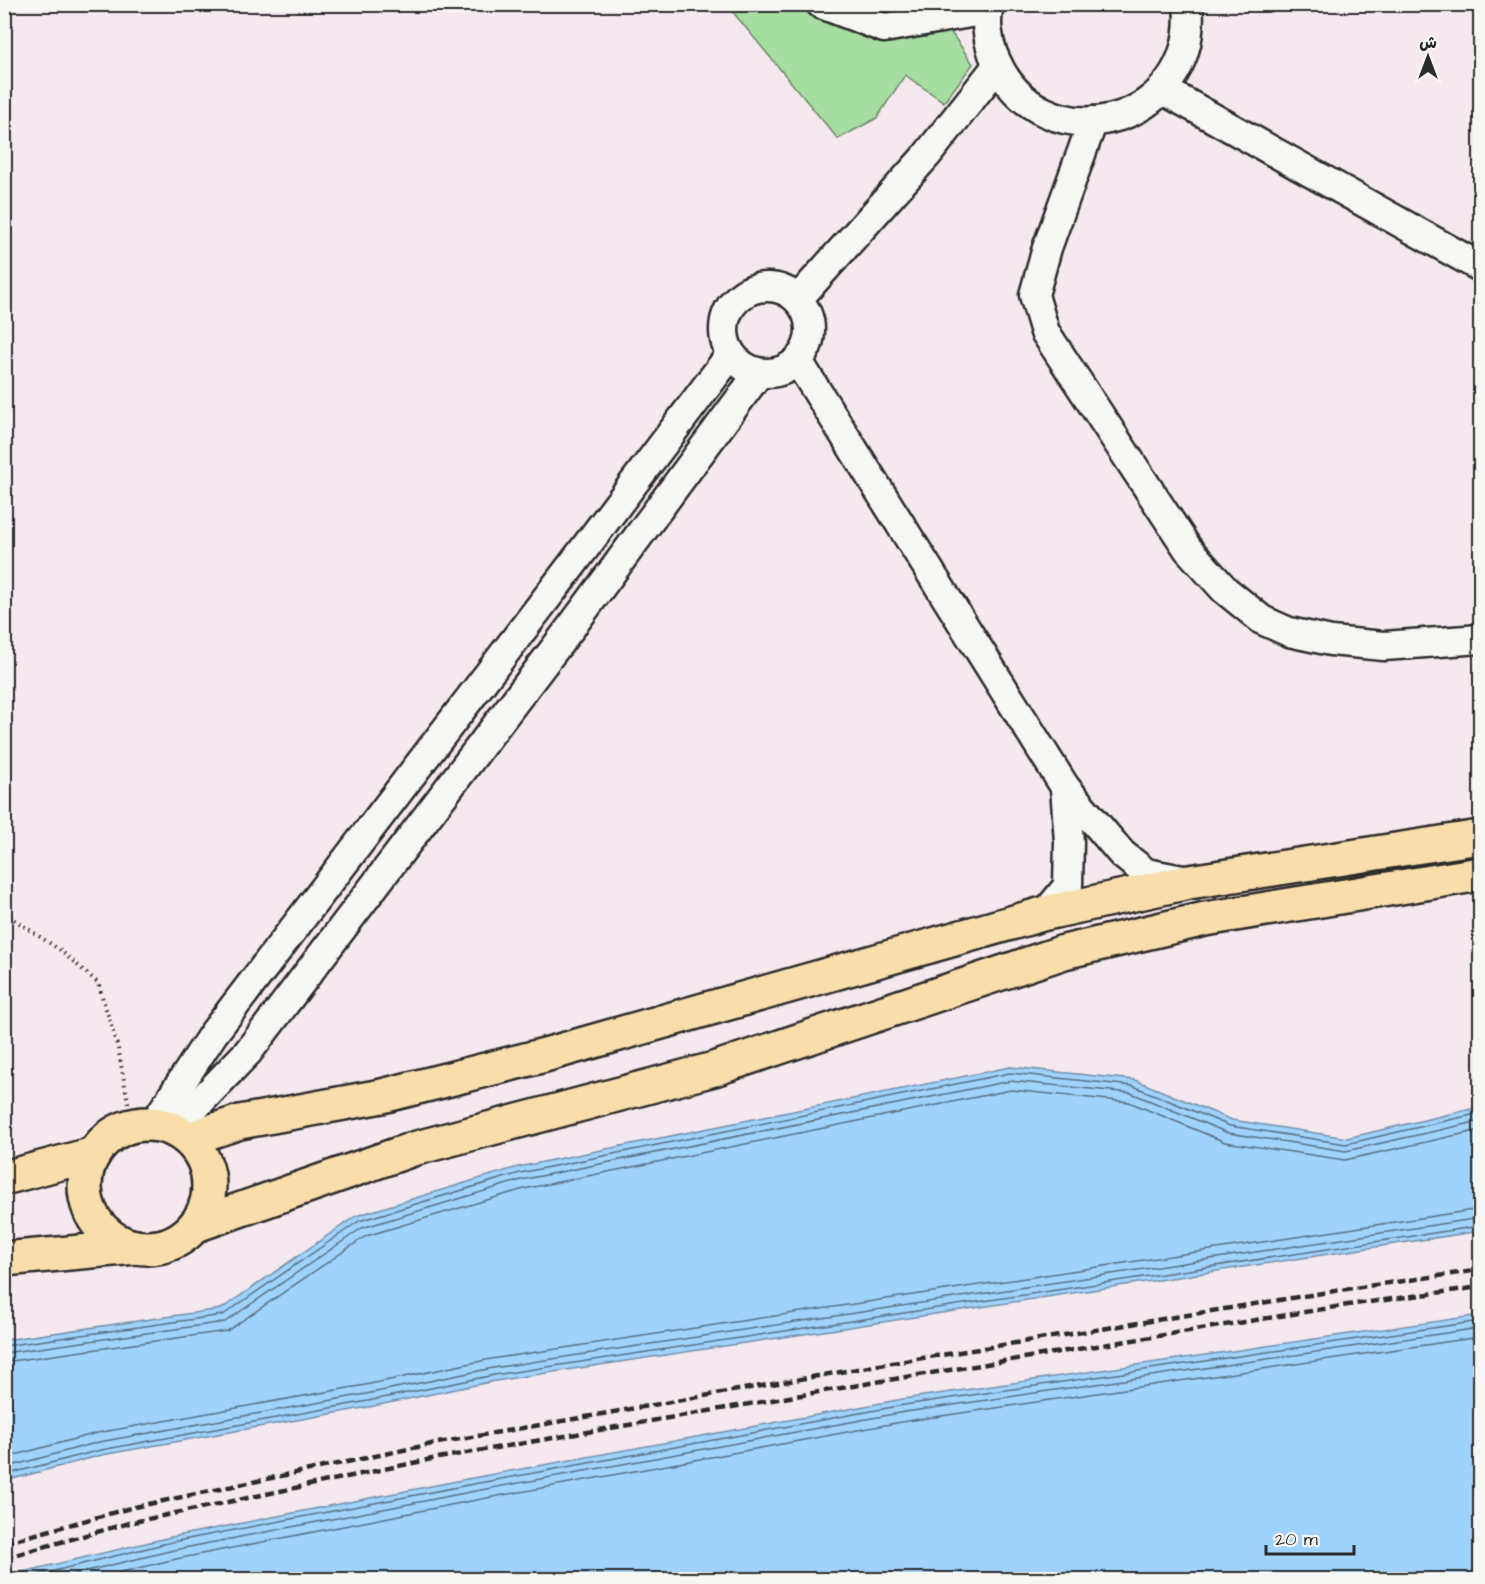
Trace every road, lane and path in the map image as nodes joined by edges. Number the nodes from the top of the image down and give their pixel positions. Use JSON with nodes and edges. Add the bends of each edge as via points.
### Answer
{"nodes":[{"id":1,"x":821,"y":4,"type":"edge"},
{"id":2,"x":1188,"y":4,"type":"edge"},
{"id":3,"x":989,"y":7,"type":"edge"},
{"id":4,"x":998,"y":66,"type":"junction"},
{"id":5,"x":1163,"y":90,"type":"junction"},
{"id":6,"x":1093,"y":121,"type":"junction"},
{"id":7,"x":1480,"y":267,"type":"edge"},
{"id":8,"x":798,"y":299,"type":"junction"},
{"id":9,"x":730,"y":354,"type":"junction"},
{"id":10,"x":798,"y":361,"type":"junction"},
{"id":11,"x":759,"y":373,"type":"junction"},
{"id":12,"x":1480,"y":639,"type":"edge"},
{"id":13,"x":1065,"y":787,"type":"junction"},
{"id":14,"x":1480,"y":837,"type":"edge"},
{"id":15,"x":1480,"y":874,"type":"edge"},
{"id":16,"x":1189,"y":882,"type":"junction"},
{"id":17,"x":4,"y":913,"type":"edge"},
{"id":18,"x":1046,"y":913,"type":"junction"},
{"id":19,"x":164,"y":1130,"type":"junction"},
{"id":20,"x":94,"y":1154,"type":"junction"},
{"id":21,"x":4,"y":1178,"type":"edge"},
{"id":22,"x":196,"y":1225,"type":"junction"},
{"id":23,"x":135,"y":1247,"type":"junction"},
{"id":24,"x":4,"y":1259,"type":"edge"}],
"edges":[{"from":1,"to":3,"type":"street","via":[[884,28]]},
{"from":2,"to":5,"type":"street","via":[[1185,51]]},
{"from":3,"to":4,"type":"street","via":[[987,29]]},
{"from":4,"to":6,"type":"street","via":[[1012,88],[1033,106],[1058,117]]},
{"from":4,"to":8,"type":"street","via":[[927,155]]},
{"from":5,"to":6,"type":"street","via":[[1140,108],[1113,119]]},
{"from":5,"to":7,"type":"street"},
{"from":6,"to":12,"type":"street","via":[[1034,295],[1045,332],[1188,549],[1225,590],[1262,620],[1289,632],[1384,646]]},
{"from":8,"to":9,"type":"street","via":[[767,287],[750,290],[736,300],[726,314],[723,331]]},
{"from":8,"to":10,"type":"street","via":[[811,330],[808,347]]},
{"from":9,"to":11,"type":"street","via":[[736,362]]},
{"from":9,"to":19,"type":"street","via":[[213,1034]]},
{"from":10,"to":11,"type":"street","via":[[784,370]]},
{"from":10,"to":13,"type":"street"},
{"from":11,"to":19,"type":"street","via":[[248,1052],[195,1107]]},
{"from":13,"to":16,"type":"street","via":[[1122,854],[1146,873]]},
{"from":13,"to":18,"type":"street","via":[[1068,886]]},
{"from":14,"to":16,"type":"highway"},
{"from":15,"to":22,"type":"highway","via":[[1205,919],[1064,951],[714,1069],[413,1149]]},
{"from":16,"to":18,"type":"highway"},
{"from":17,"to":19,"type":"path","via":[[60,950],[98,983],[118,1048]]},
{"from":18,"to":19,"type":"highway","via":[[544,1055],[382,1096],[240,1122]]},
{"from":19,"to":20,"type":"highway","via":[[110,1136]]},
{"from":19,"to":22,"type":"highway","via":[[204,1158],[210,1192]]},
{"from":20,"to":21,"type":"highway"},
{"from":20,"to":23,"type":"highway","via":[[85,1186],[94,1219],[119,1242]]},
{"from":22,"to":23,"type":"highway","via":[[169,1244]]},
{"from":23,"to":24,"type":"highway"}]}
